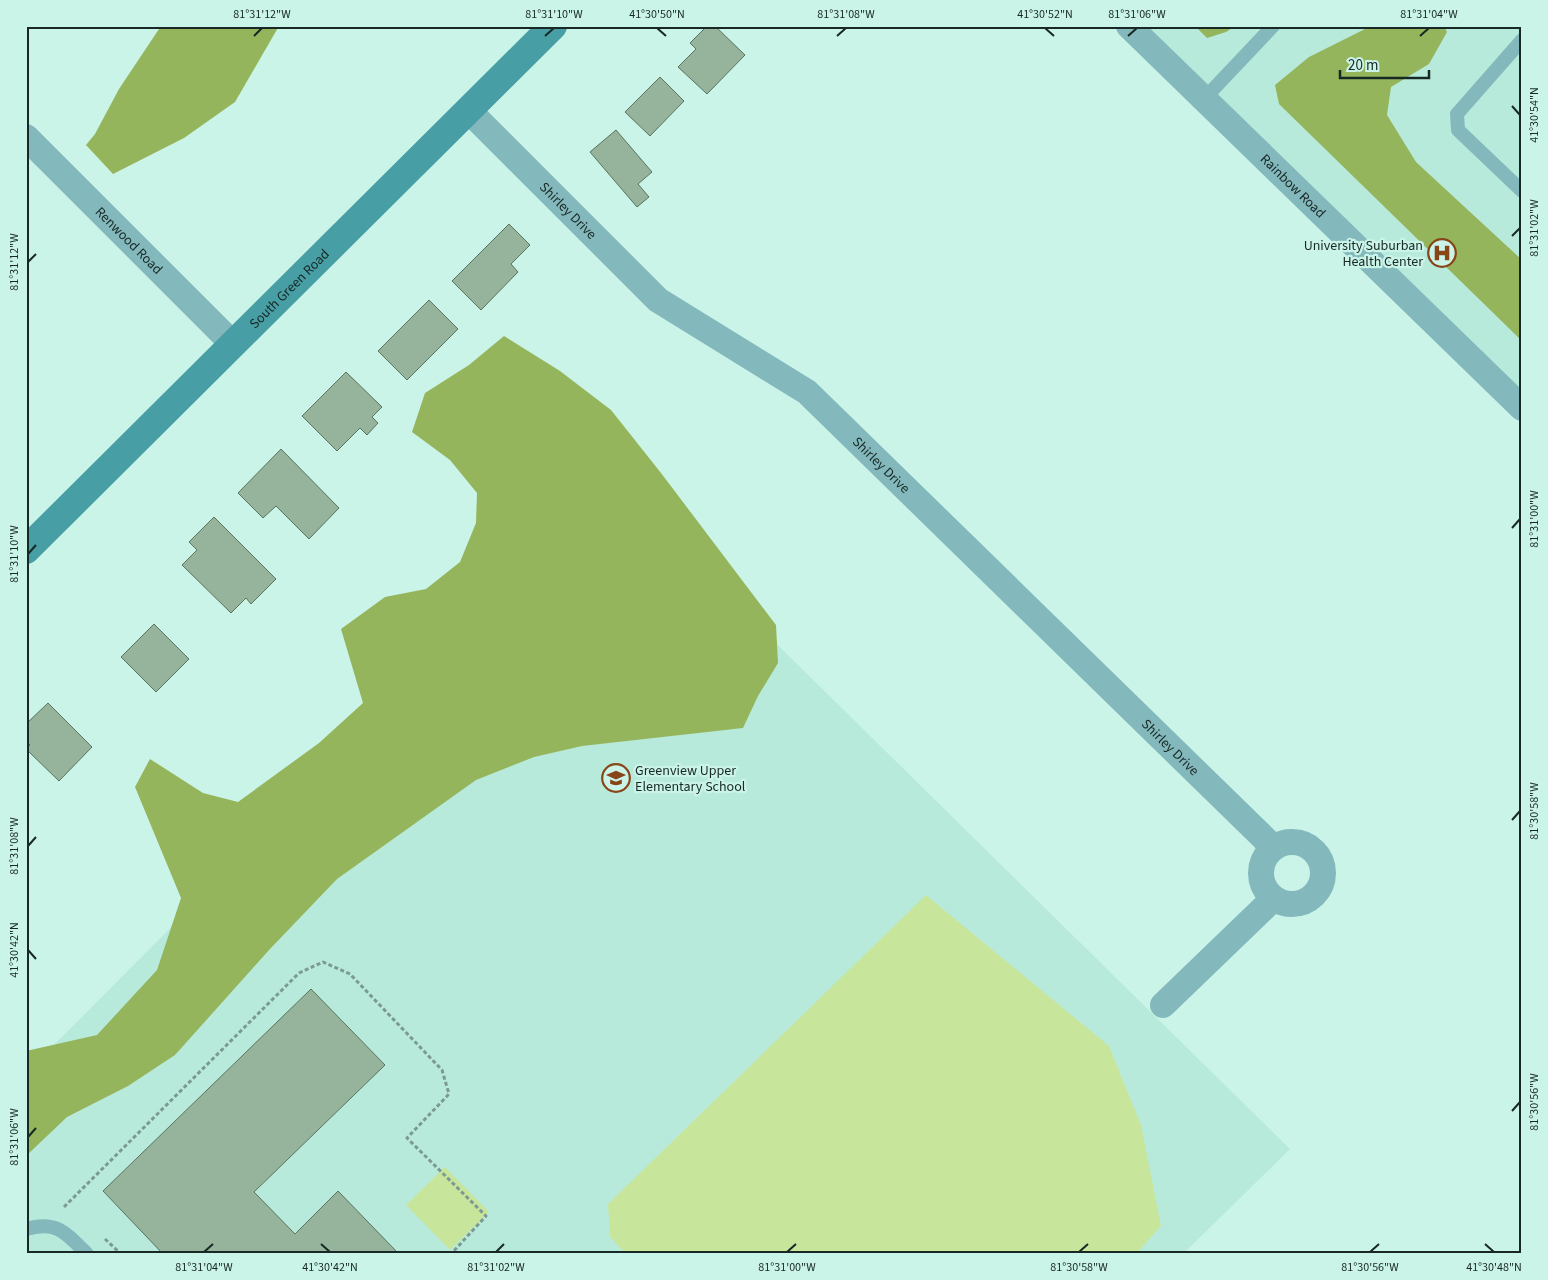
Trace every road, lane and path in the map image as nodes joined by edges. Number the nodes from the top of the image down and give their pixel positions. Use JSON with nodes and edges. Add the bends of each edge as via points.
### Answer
{"nodes":[{"id":1,"x":553,"y":26,"type":"edge"},
{"id":2,"x":1129,"y":26,"type":"edge"},
{"id":3,"x":1273,"y":26,"type":"edge"},
{"id":4,"x":1522,"y":40,"type":"edge"},
{"id":5,"x":1204,"y":99,"type":"junction"},
{"id":6,"x":468,"y":110,"type":"junction"},
{"id":7,"x":26,"y":137,"type":"edge"},
{"id":8,"x":1522,"y":192,"type":"edge"},
{"id":9,"x":233,"y":344,"type":"junction"},
{"id":10,"x":1522,"y":408,"type":"edge"},
{"id":11,"x":26,"y":550,"type":"edge"},
{"id":12,"x":1272,"y":847,"type":"junction"},
{"id":13,"x":1273,"y":899,"type":"junction"},
{"id":14,"x":1163,"y":1005,"type":"dead end"},
{"id":15,"x":64,"y":1207,"type":"dead end"},
{"id":16,"x":26,"y":1229,"type":"edge"},
{"id":17,"x":87,"y":1254,"type":"edge"},
{"id":18,"x":451,"y":1254,"type":"edge"}],
"edges":[{"from":1,"to":6,"type":"main road","name":"South Green Road"},
{"from":2,"to":5,"type":"street","name":"Rainbow Road"},
{"from":3,"to":5,"type":"lane"},
{"from":4,"to":8,"type":"lane","via":[[1456,114],[1458,130]]},
{"from":5,"to":10,"type":"street","name":"Rainbow Road"},
{"from":6,"to":9,"type":"main road","name":"South Green Road"},
{"from":6,"to":12,"type":"street","name":"Shirley Drive","via":[[658,300],[806,392]]},
{"from":7,"to":9,"type":"street","name":"Renwood Road"},
{"from":9,"to":11,"type":"main road","name":"South Green Road"},
{"from":12,"to":13,"type":"street","via":[[1261,864],[1262,885]]},
{"from":12,"to":13,"type":"street","via":[[1298,842],[1320,858],[1323,871],[1321,884],[1313,896],[1302,903],[1288,904]]},
{"from":13,"to":14,"type":"street"},
{"from":15,"to":18,"type":"path","via":[[299,973],[323,962],[350,974],[442,1070],[449,1094],[407,1138],[486,1216]]},
{"from":16,"to":17,"type":"lane","via":[[40,1225],[58,1228]]}]}
